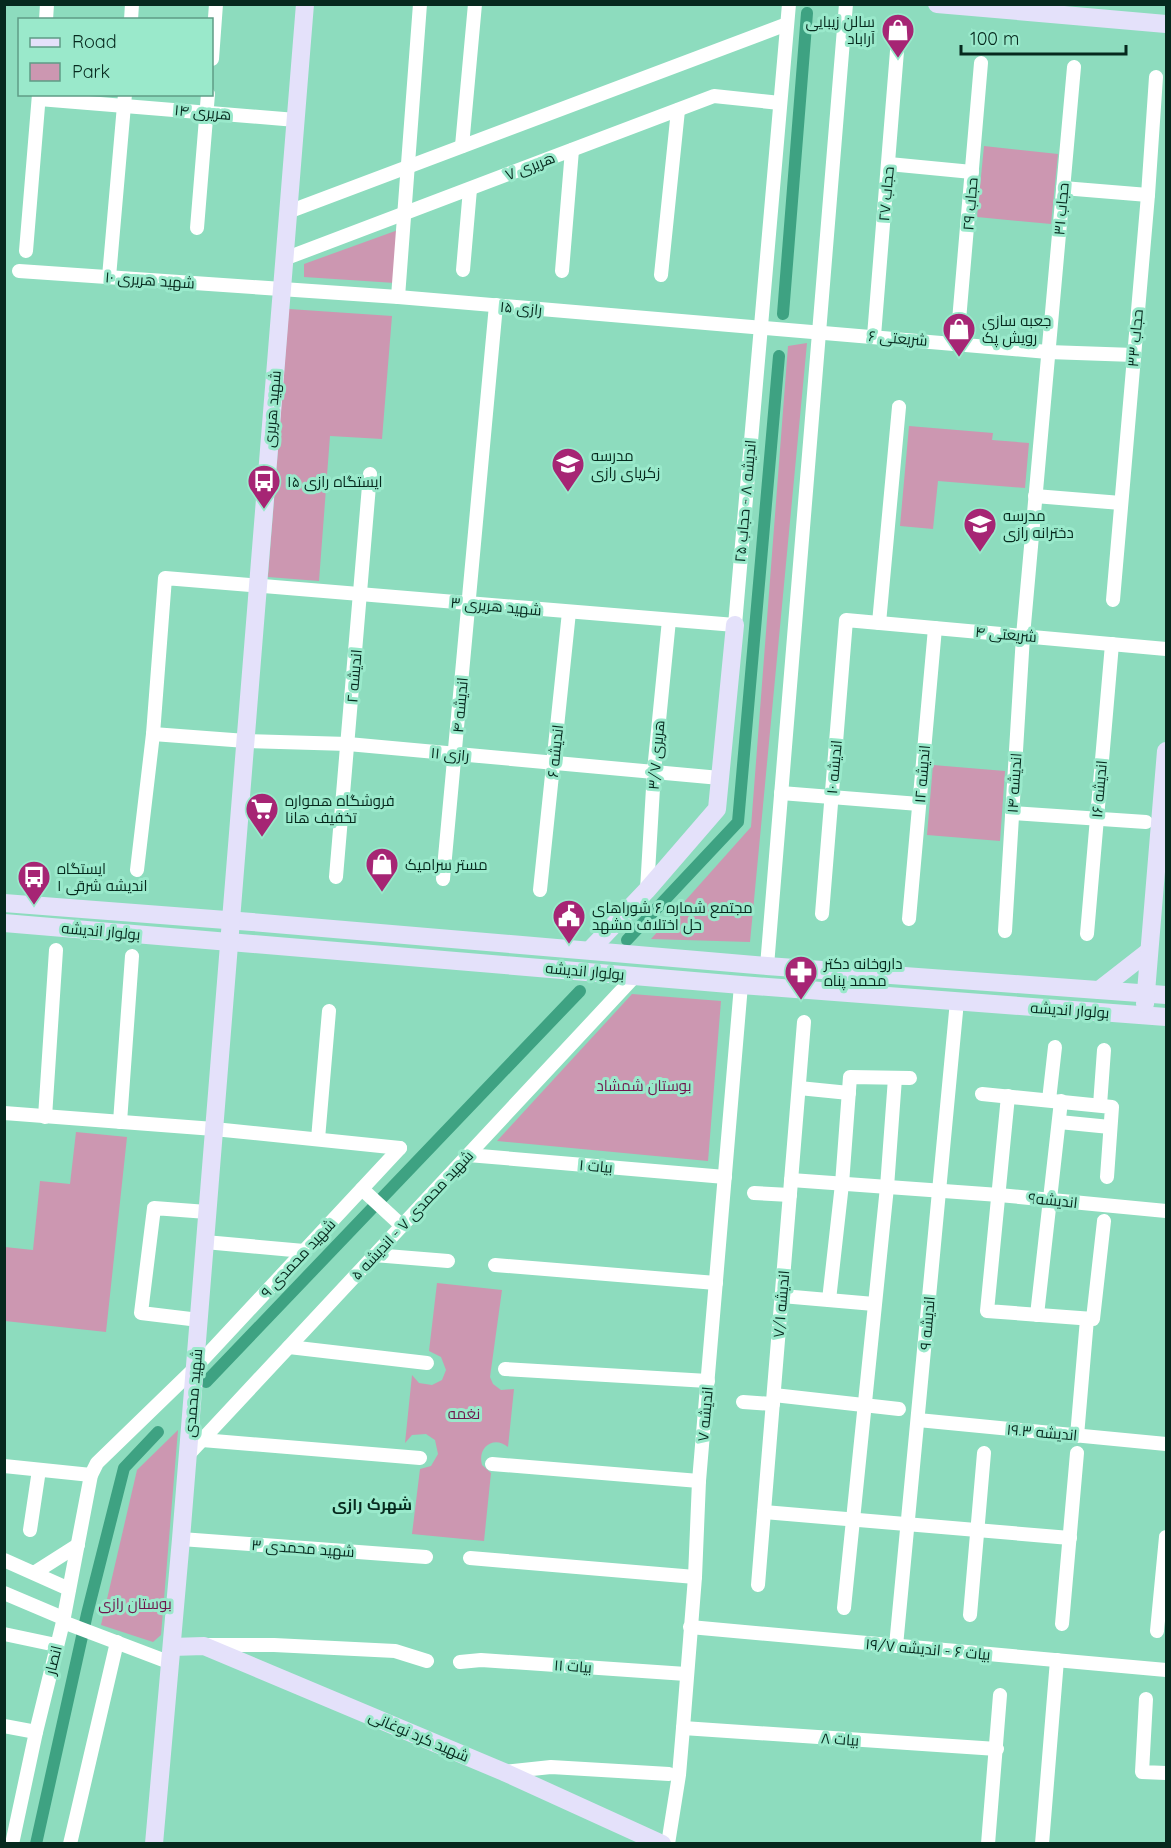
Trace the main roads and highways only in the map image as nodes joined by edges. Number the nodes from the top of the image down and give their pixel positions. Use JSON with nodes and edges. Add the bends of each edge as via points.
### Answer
{"nodes":[{"id":1,"x":305,"y":4,"type":"edge"},
{"id":2,"x":937,"y":4,"type":"edge"},
{"id":3,"x":1167,"y":24,"type":"edge"},
{"id":4,"x":735,"y":625,"type":"road end"},
{"id":5,"x":1167,"y":751,"type":"edge"},
{"id":6,"x":4,"y":903,"type":"edge"},
{"id":7,"x":231,"y":920,"type":"junction"},
{"id":8,"x":4,"y":923,"type":"edge"},
{"id":9,"x":229,"y":941,"type":"junction"},
{"id":10,"x":590,"y":950,"type":"junction"},
{"id":11,"x":1149,"y":951,"type":"junction"},
{"id":12,"x":1100,"y":990,"type":"junction"},
{"id":13,"x":1146,"y":994,"type":"junction"},
{"id":14,"x":1167,"y":997,"type":"edge"},
{"id":15,"x":1144,"y":1015,"type":"junction"},
{"id":16,"x":1166,"y":1017,"type":"edge"},
{"id":17,"x":172,"y":1655,"type":"junction"},
{"id":18,"x":154,"y":1844,"type":"edge"},
{"id":19,"x":662,"y":1844,"type":"edge"}],
"edges":[{"from":1,"to":7,"type":"main road","name":"شهید هریری"},
{"from":2,"to":3,"type":"main road"},
{"from":4,"to":10,"type":"main road","name":"اندیشه ۸ - حجاب ۲۵","via":[[717,809]]},
{"from":5,"to":11,"type":"main road"},
{"from":6,"to":7,"type":"main road","name":"بولوار اندیشه"},
{"from":7,"to":9,"type":"main road","name":"شهید هریری"},
{"from":7,"to":10,"type":"main road","name":"بولوار اندیشه"},
{"from":8,"to":9,"type":"main road","name":"بولوار اندیشه"},
{"from":9,"to":15,"type":"main road","name":"بولوار اندیشه"},
{"from":9,"to":17,"type":"main road","name":"شهید محمدی"},
{"from":10,"to":12,"type":"main road","name":"بولوار اندیشه"},
{"from":11,"to":12,"type":"main road"},
{"from":11,"to":13,"type":"main road"},
{"from":12,"to":13,"type":"main road","name":"بولوار اندیشه"},
{"from":13,"to":14,"type":"main road","name":"بولوار اندیشه"},
{"from":13,"to":15,"type":"main road"},
{"from":14,"to":16,"type":"main road"},
{"from":15,"to":16,"type":"main road","name":"بولوار اندیشه"},
{"from":17,"to":18,"type":"main road","name":"شهید محمدی"},
{"from":17,"to":19,"type":"main road","name":"شهید کرد نوغانی","via":[[204,1646],[504,1772]]}]}
